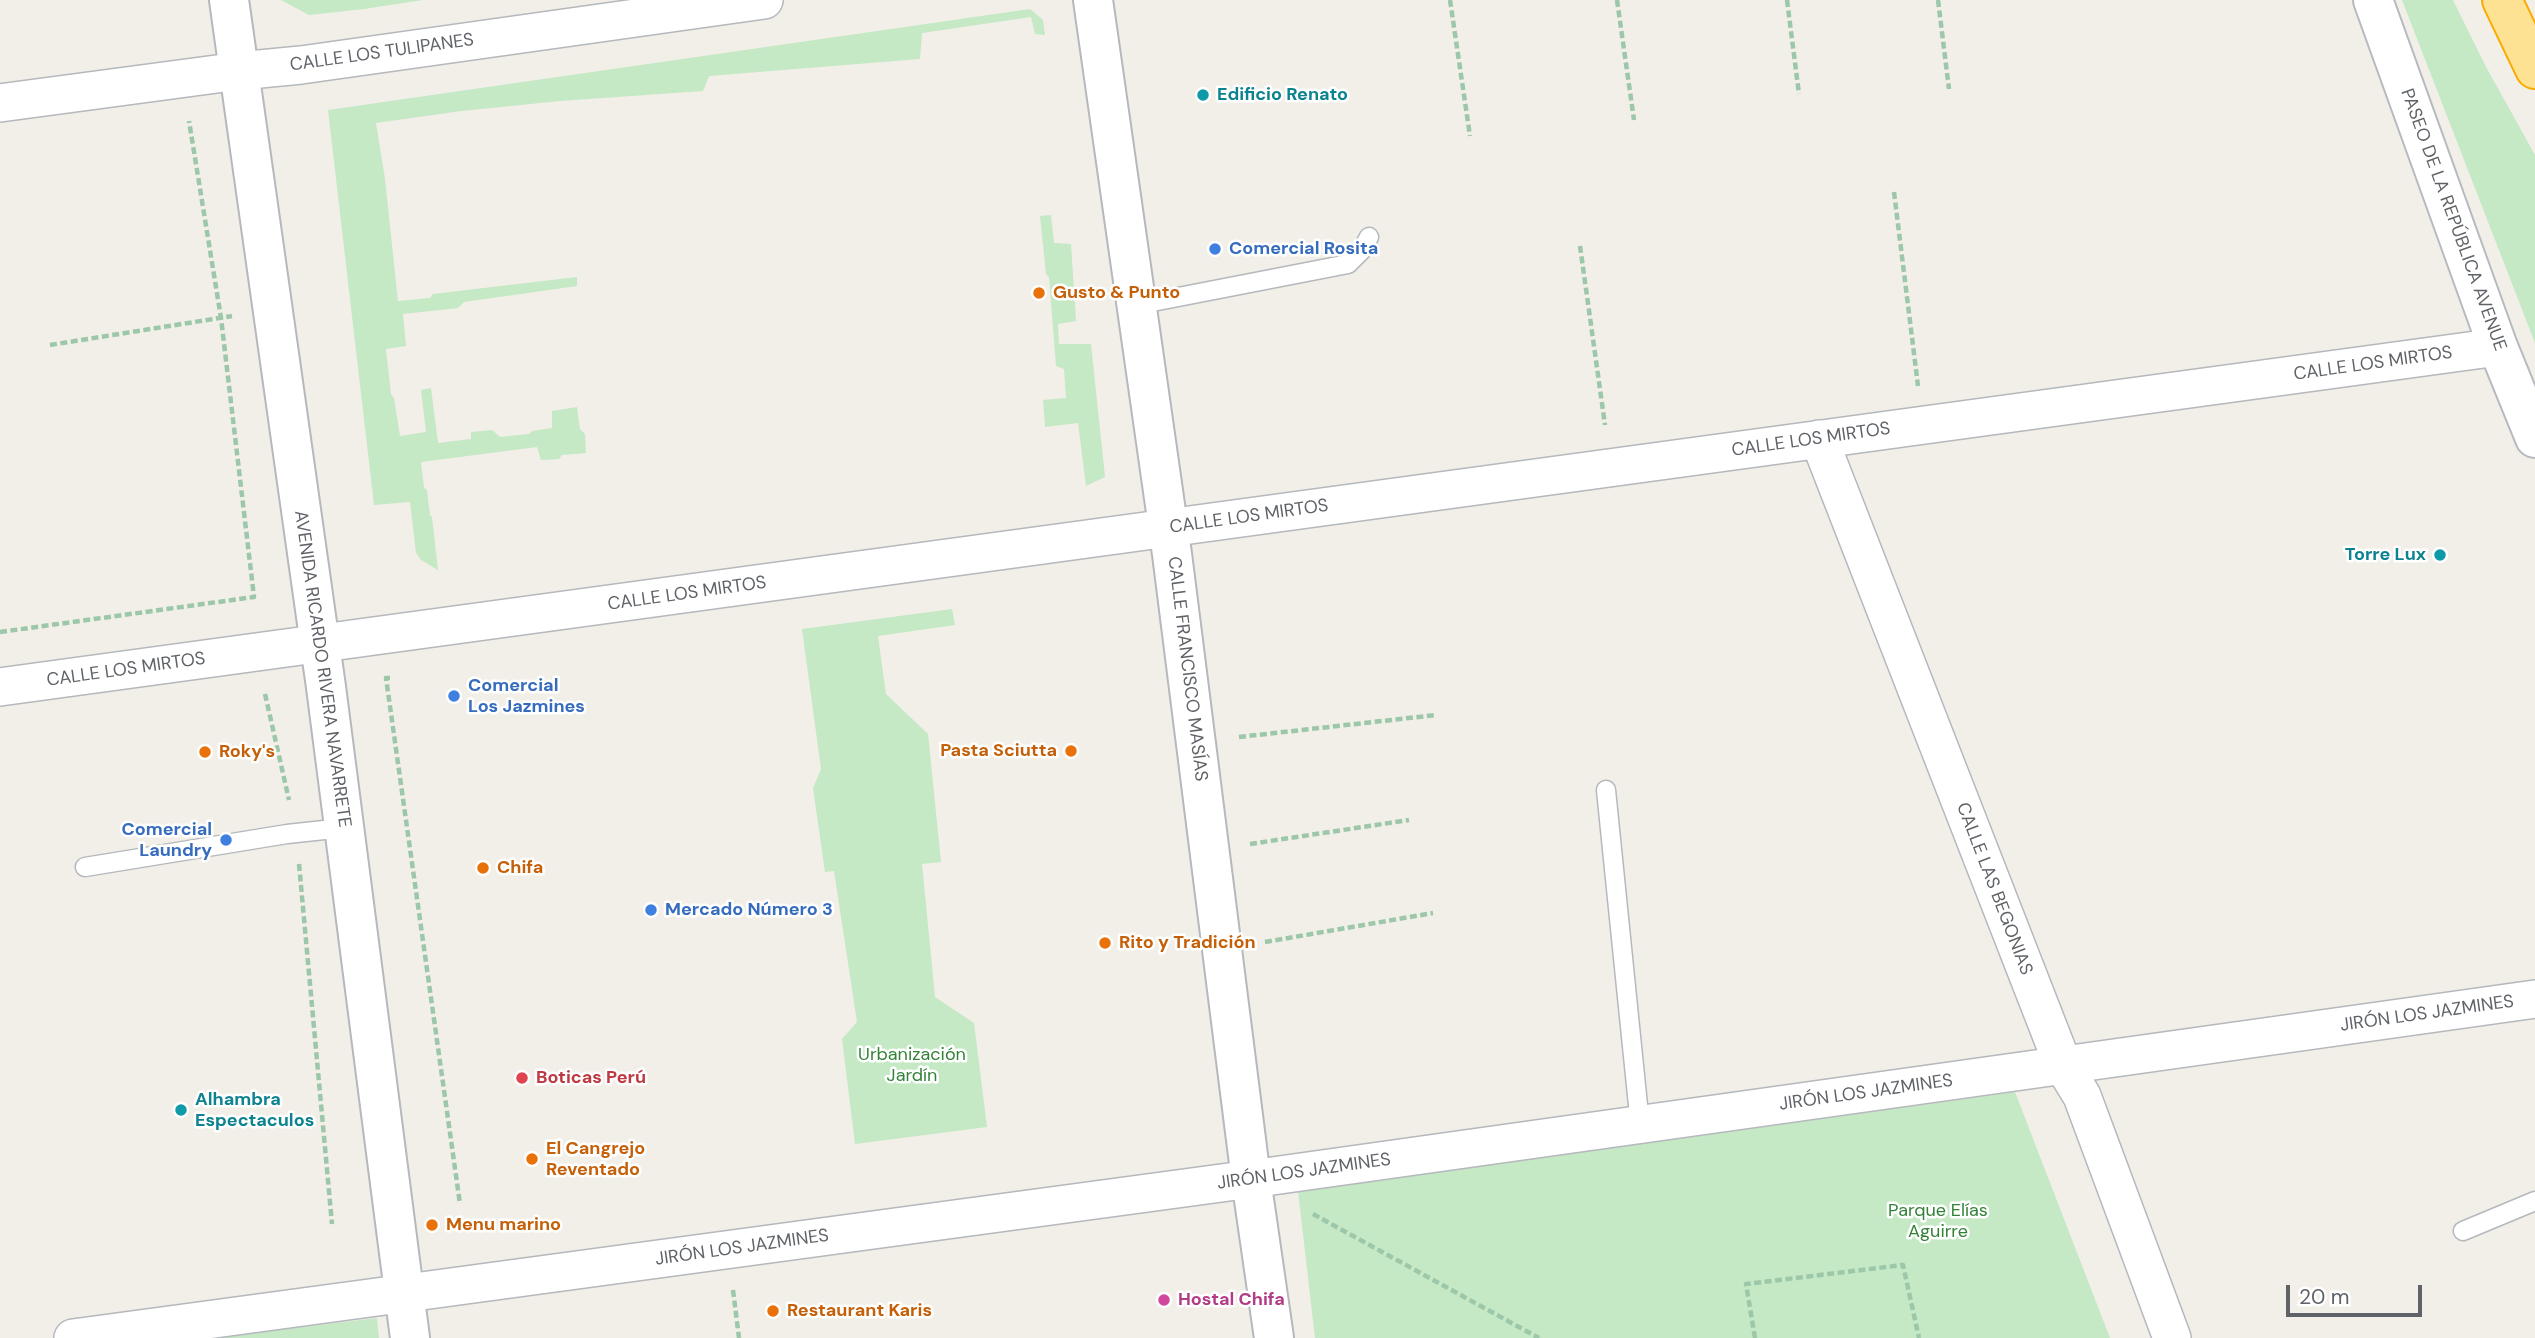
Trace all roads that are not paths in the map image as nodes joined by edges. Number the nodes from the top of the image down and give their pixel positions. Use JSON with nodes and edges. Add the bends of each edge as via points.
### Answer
{"nodes":[{"id":1,"x":229,"y":0,"type":"edge"},
{"id":2,"x":764,"y":0,"type":"edge"},
{"id":3,"x":1093,"y":0,"type":"edge"},
{"id":4,"x":2373,"y":0,"type":"edge"},
{"id":5,"x":2502,"y":8,"type":"edge"},
{"id":6,"x":2535,"y":69,"type":"edge"},
{"id":7,"x":239,"y":71,"type":"junction"},
{"id":8,"x":0,"y":103,"type":"edge"},
{"id":9,"x":1369,"y":237,"type":"dead end"},
{"id":10,"x":1137,"y":305,"type":"junction"},
{"id":11,"x":2498,"y":347,"type":"junction"},
{"id":12,"x":2535,"y":438,"type":"edge"},
{"id":13,"x":1819,"y":439,"type":"junction"},
{"id":14,"x":1169,"y":528,"type":"junction"},
{"id":15,"x":320,"y":644,"type":"junction"},
{"id":16,"x":0,"y":687,"type":"edge"},
{"id":17,"x":1606,"y":790,"type":"dead end"},
{"id":18,"x":343,"y":828,"type":"junction"},
{"id":19,"x":85,"y":867,"type":"dead end"},
{"id":20,"x":2535,"y":999,"type":"edge"},
{"id":21,"x":2063,"y":1065,"type":"junction"},
{"id":22,"x":1640,"y":1125,"type":"junction"},
{"id":23,"x":1251,"y":1179,"type":"junction"},
{"id":24,"x":2535,"y":1201,"type":"edge"},
{"id":25,"x":2463,"y":1231,"type":"dead end"},
{"id":26,"x":403,"y":1293,"type":"junction"},
{"id":27,"x":73,"y":1338,"type":"edge"},
{"id":28,"x":410,"y":1338,"type":"edge"},
{"id":29,"x":1274,"y":1338,"type":"edge"},
{"id":30,"x":2172,"y":1338,"type":"edge"}],
"edges":[{"from":1,"to":7,"type":"street","name":"AVENIDA RICARDO RIVERA NAVARRETE"},
{"from":2,"to":7,"type":"street","name":"CALLE LOS TULIPANES"},
{"from":3,"to":10,"type":"street","name":"CALLE FRANCISCO MASÍAS"},
{"from":4,"to":11,"type":"street","name":"PASEO DE LA REPÚBLICA AVENUE"},
{"from":5,"to":6,"type":"highway"},
{"from":7,"to":8,"type":"street","name":"CALLE LOS TULIPANES"},
{"from":7,"to":15,"type":"street","name":"AVENIDA RICARDO RIVERA NAVARRETE"},
{"from":9,"to":10,"type":"lane","via":[[1348,264]]},
{"from":10,"to":14,"type":"street","name":"CALLE FRANCISCO MASÍAS"},
{"from":11,"to":12,"type":"street","name":"PASEO DE LA REPÚBLICA AVENUE"},
{"from":11,"to":13,"type":"street","name":"CALLE LOS MIRTOS"},
{"from":13,"to":14,"type":"street","name":"CALLE LOS MIRTOS"},
{"from":13,"to":21,"type":"street","name":"CALLE LAS BEGONIAS"},
{"from":14,"to":15,"type":"street","name":"CALLE LOS MIRTOS"},
{"from":14,"to":23,"type":"street","name":"CALLE FRANCISCO MASÍAS"},
{"from":15,"to":16,"type":"street","name":"CALLE LOS MIRTOS"},
{"from":15,"to":18,"type":"street","name":"AVENIDA RICARDO RIVERA NAVARRETE"},
{"from":17,"to":22,"type":"lane"},
{"from":18,"to":19,"type":"lane"},
{"from":18,"to":26,"type":"street","name":"AVENIDA RICARDO RIVERA NAVARRETE"},
{"from":20,"to":21,"type":"street","name":"JIRÓN LOS JAZMINES"},
{"from":21,"to":22,"type":"street","name":"JIRÓN LOS JAZMINES"},
{"from":21,"to":30,"type":"street","name":"CALLE LAS BEGONIAS","via":[[2082,1096]]},
{"from":22,"to":23,"type":"street","name":"JIRÓN LOS JAZMINES"},
{"from":23,"to":26,"type":"street","name":"JIRÓN LOS JAZMINES"},
{"from":23,"to":29,"type":"street","name":"CALLE FRANCISCO MASÍAS"},
{"from":24,"to":25,"type":"lane"},
{"from":26,"to":27,"type":"street","name":"JIRÓN LOS JAZMINES"},
{"from":26,"to":28,"type":"street","name":"AVENIDA RICARDO RIVERA NAVARRETE"}]}
